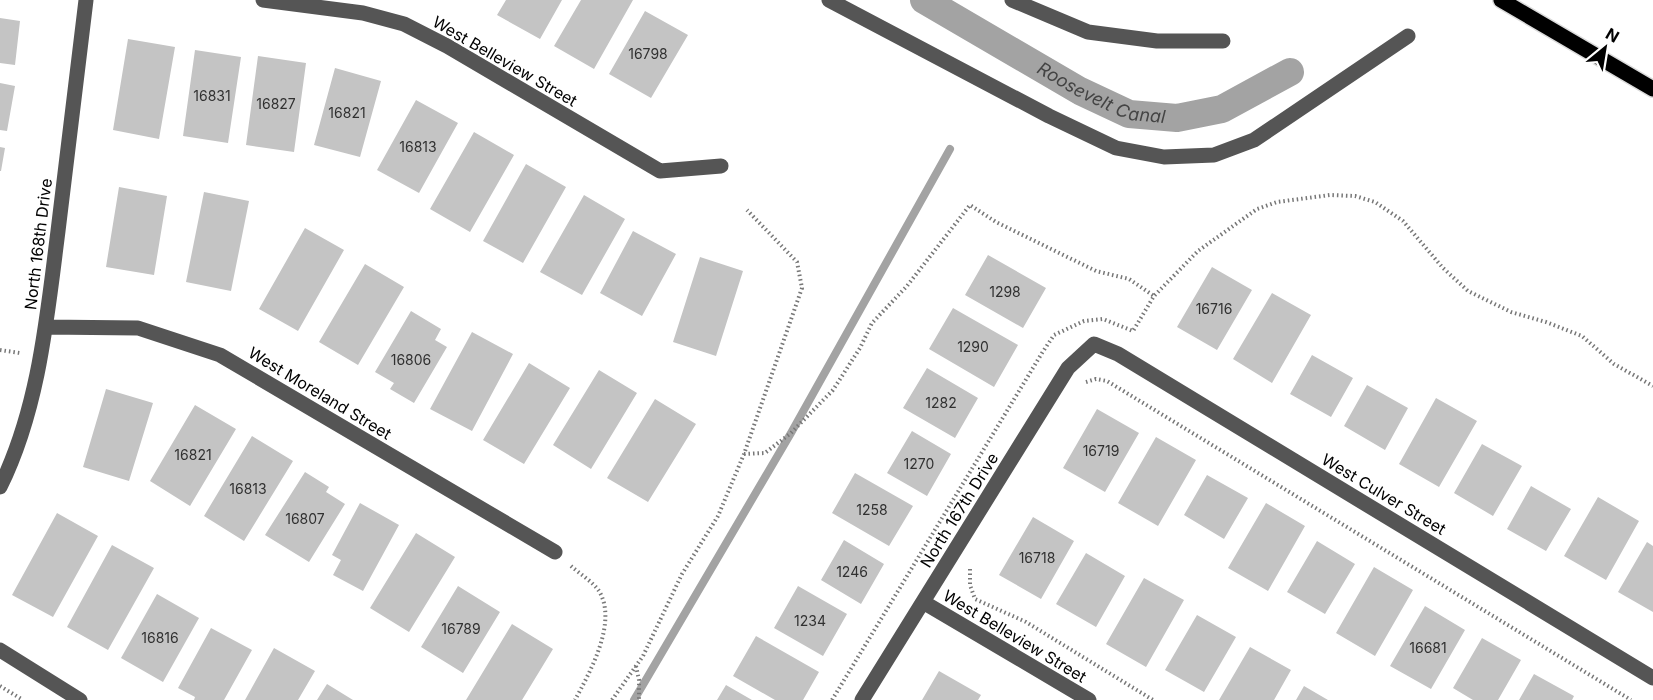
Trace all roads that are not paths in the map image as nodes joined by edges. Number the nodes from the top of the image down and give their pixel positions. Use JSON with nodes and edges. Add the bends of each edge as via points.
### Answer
{"nodes":[{"id":1,"x":86,"y":0,"type":"edge"},
{"id":2,"x":263,"y":0,"type":"edge"},
{"id":3,"x":829,"y":0,"type":"edge"},
{"id":4,"x":1012,"y":0,"type":"edge"},
{"id":5,"x":1501,"y":0,"type":"edge"},
{"id":6,"x":1408,"y":36,"type":"dead end"},
{"id":7,"x":1222,"y":41,"type":"dead end"},
{"id":8,"x":1653,"y":89,"type":"edge"},
{"id":9,"x":721,"y":166,"type":"dead end"},
{"id":10,"x":46,"y":327,"type":"junction"},
{"id":11,"x":1094,"y":344,"type":"joint"},
{"id":12,"x":0,"y":487,"type":"edge"},
{"id":13,"x":555,"y":552,"type":"road end"},
{"id":14,"x":923,"y":602,"type":"junction"},
{"id":15,"x":0,"y":650,"type":"edge"},
{"id":16,"x":1653,"y":678,"type":"edge"},
{"id":17,"x":80,"y":700,"type":"edge"},
{"id":18,"x":862,"y":700,"type":"edge"},
{"id":19,"x":1089,"y":700,"type":"edge"}],
"edges":[{"from":1,"to":10,"type":"street","name":"North 168th Drive"},
{"from":2,"to":9,"type":"street","name":"West Belleview Street","via":[[363,13],[404,24],[660,171]]},
{"from":3,"to":6,"type":"street","via":[[1116,148],[1164,157],[1214,155],[1254,140]]},
{"from":4,"to":7,"type":"street","via":[[1088,32],[1157,41]]},
{"from":5,"to":8,"type":"main road"},
{"from":10,"to":12,"type":"street","name":"North 168th Drive","via":[[31,401]]},
{"from":10,"to":13,"type":"street","name":"West Moreland Street","via":[[138,328],[220,355]]},
{"from":11,"to":14,"type":"street","name":"North 167th Drive","via":[[1068,368]]},
{"from":11,"to":16,"type":"street","name":"West Culver Street","via":[[1118,354]]},
{"from":14,"to":18,"type":"street","name":"North 167th Drive"},
{"from":14,"to":19,"type":"street","name":"West Belleview Street"},
{"from":15,"to":17,"type":"street"}]}
